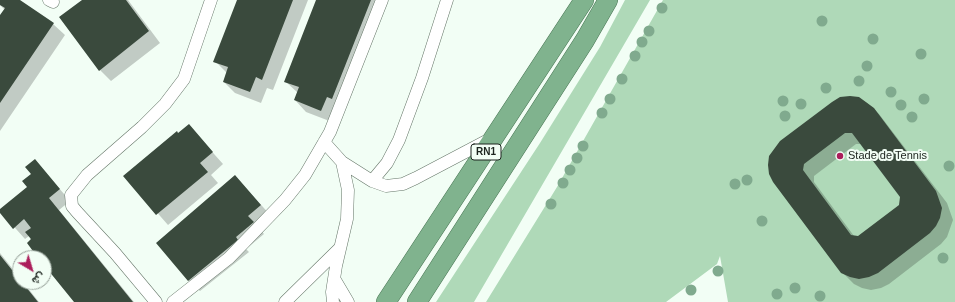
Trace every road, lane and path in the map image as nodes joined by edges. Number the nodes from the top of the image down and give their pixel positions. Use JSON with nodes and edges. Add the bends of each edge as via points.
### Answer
{"nodes":[{"id":1,"x":211,"y":0,"type":"edge"},
{"id":2,"x":382,"y":0,"type":"edge"},
{"id":3,"x":447,"y":0,"type":"edge"},
{"id":4,"x":584,"y":0,"type":"edge"},
{"id":5,"x":608,"y":0,"type":"edge"},
{"id":6,"x":496,"y":136,"type":"junction"},
{"id":7,"x":324,"y":142,"type":"junction"},
{"id":8,"x":342,"y":162,"type":"junction"},
{"id":9,"x":372,"y":181,"type":"junction"},
{"id":10,"x":341,"y":247,"type":"junction"},
{"id":11,"x":335,"y":280,"type":"junction"},
{"id":12,"x":156,"y":302,"type":"edge"},
{"id":13,"x":173,"y":302,"type":"edge"},
{"id":14,"x":285,"y":302,"type":"edge"},
{"id":15,"x":333,"y":302,"type":"edge"},
{"id":16,"x":348,"y":302,"type":"edge"},
{"id":17,"x":386,"y":302,"type":"edge"},
{"id":18,"x":417,"y":302,"type":"edge"}],
"edges":[{"from":1,"to":12,"type":"street","via":[[184,79],[165,104],[87,175],[71,194],[72,206]]},
{"from":2,"to":7,"type":"street","via":[[342,104]]},
{"from":3,"to":9,"type":"street","via":[[399,140],[388,163]]},
{"from":4,"to":6,"type":"highway","number":"RN1"},
{"from":5,"to":18,"type":"highway","number":"RN1"},
{"from":6,"to":9,"type":"street","via":[[403,184],[386,186]]},
{"from":6,"to":17,"type":"highway","number":"RN1"},
{"from":7,"to":8,"type":"street"},
{"from":7,"to":13,"type":"street","via":[[305,175],[285,200],[228,258]]},
{"from":8,"to":9,"type":"street"},
{"from":8,"to":10,"type":"street","via":[[348,205]]},
{"from":10,"to":11,"type":"street"},
{"from":10,"to":14,"type":"street"},
{"from":11,"to":15,"type":"street"},
{"from":11,"to":16,"type":"street"}]}
